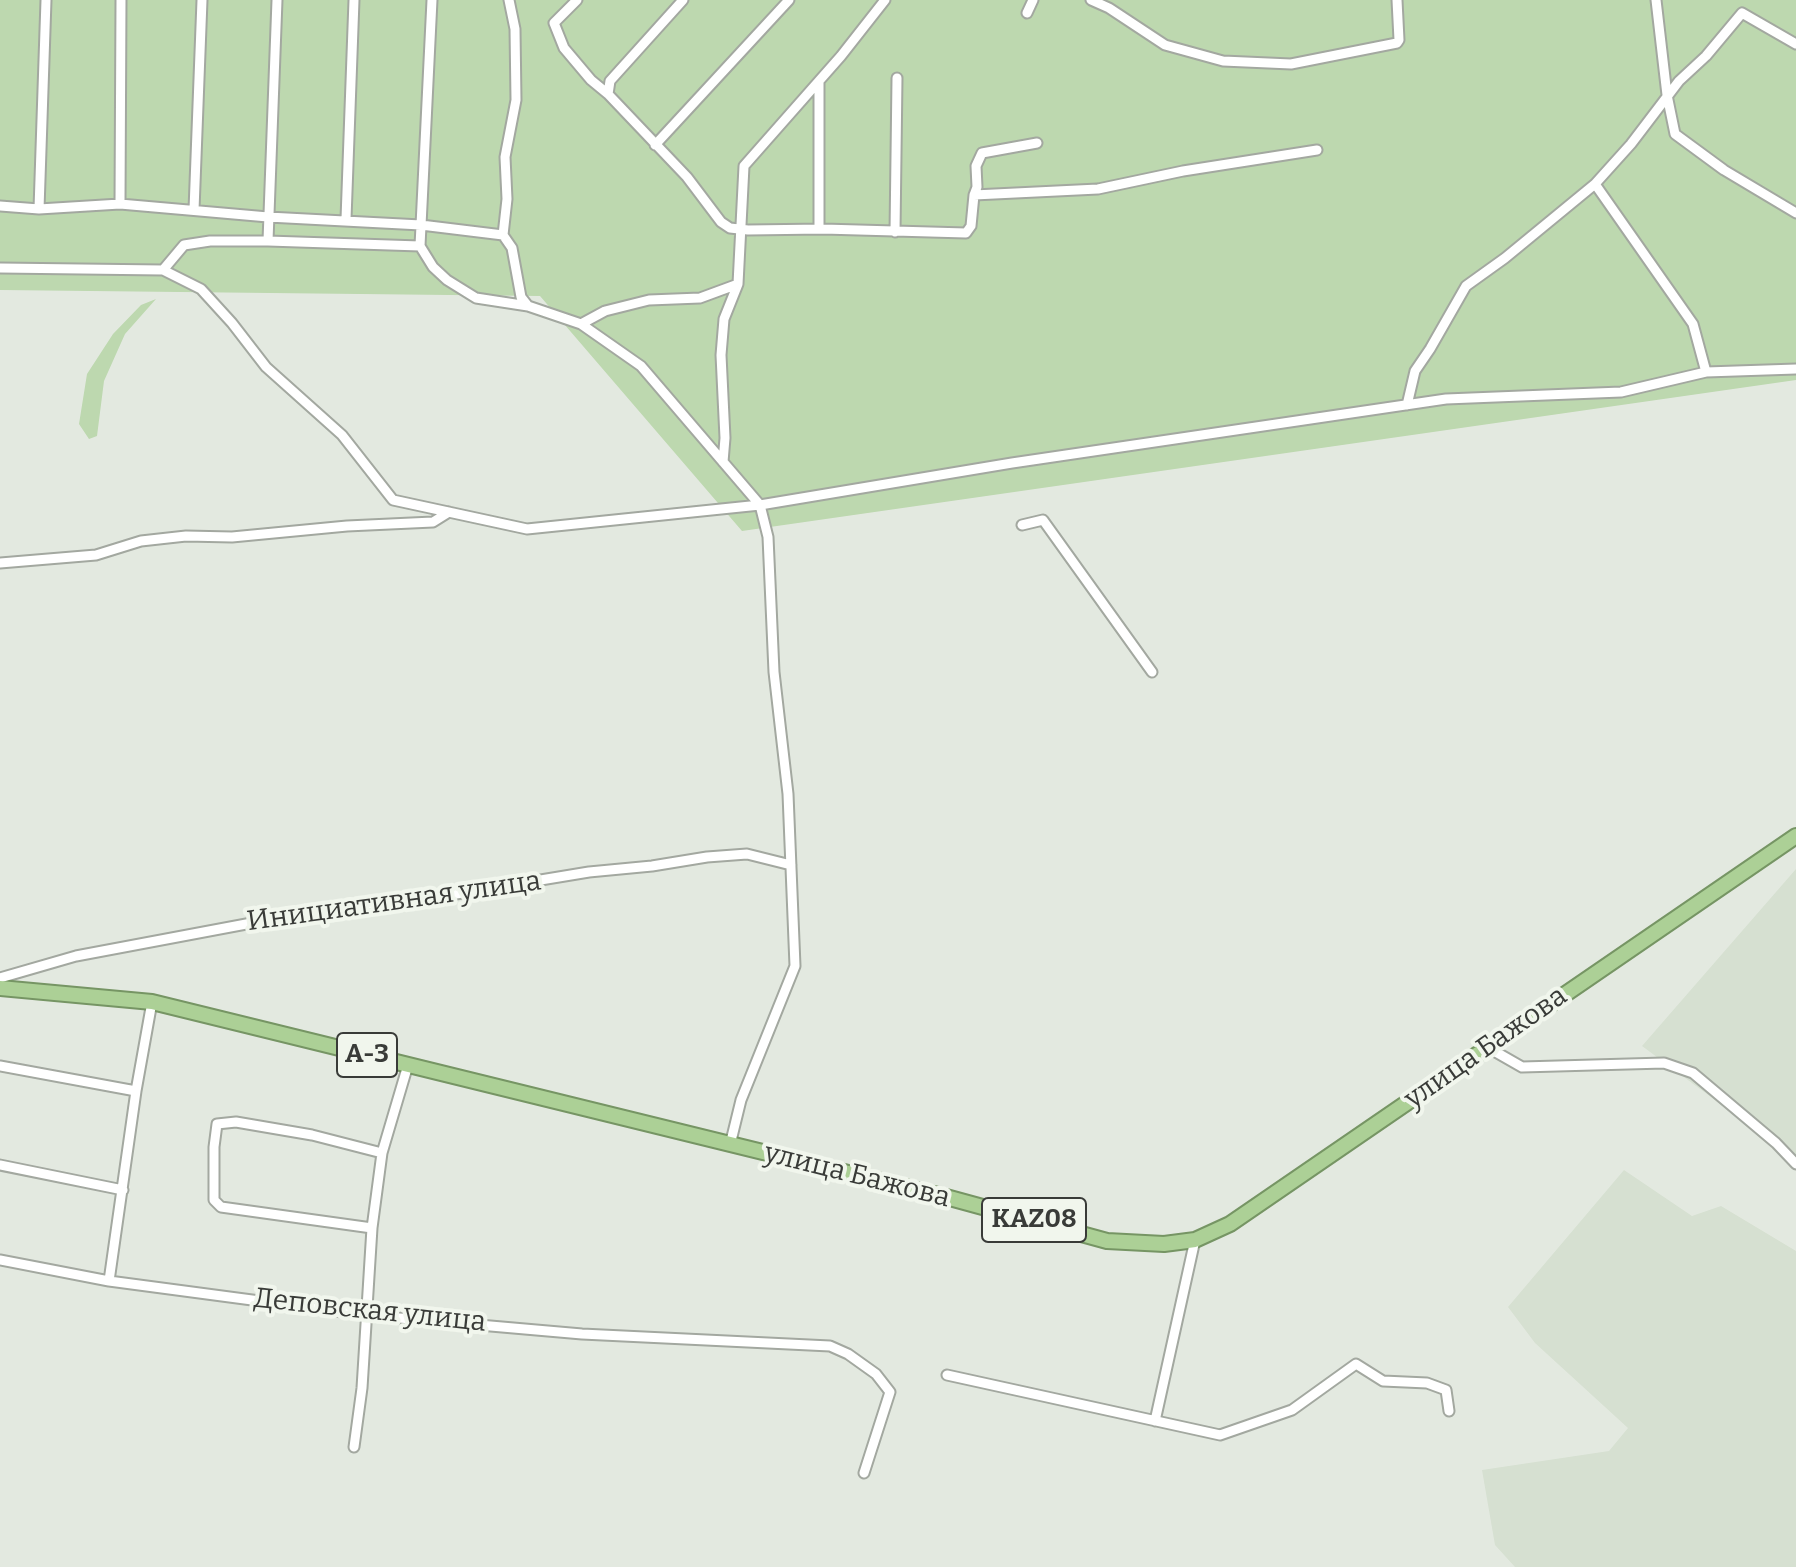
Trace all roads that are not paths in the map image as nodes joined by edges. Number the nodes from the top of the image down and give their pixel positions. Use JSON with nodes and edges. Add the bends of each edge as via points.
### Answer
{"nodes":[{"id":1,"x":46,"y":0,"type":"edge"},
{"id":2,"x":121,"y":0,"type":"edge"},
{"id":3,"x":202,"y":0,"type":"edge"},
{"id":4,"x":277,"y":0,"type":"edge"},
{"id":5,"x":354,"y":0,"type":"edge"},
{"id":6,"x":432,"y":0,"type":"edge"},
{"id":7,"x":509,"y":0,"type":"edge"},
{"id":8,"x":577,"y":0,"type":"edge"},
{"id":9,"x":683,"y":0,"type":"edge"},
{"id":10,"x":789,"y":0,"type":"edge"},
{"id":11,"x":885,"y":0,"type":"edge"},
{"id":12,"x":1033,"y":0,"type":"edge"},
{"id":13,"x":1091,"y":0,"type":"edge"},
{"id":14,"x":1397,"y":0,"type":"edge"},
{"id":15,"x":1656,"y":0,"type":"edge"},
{"id":16,"x":1027,"y":13,"type":"dead end"},
{"id":17,"x":1796,"y":44,"type":"edge"},
{"id":18,"x":897,"y":78,"type":"dead end"},
{"id":19,"x":819,"y":83,"type":"junction"},
{"id":20,"x":608,"y":94,"type":"junction"},
{"id":21,"x":1667,"y":95,"type":"junction"},
{"id":22,"x":1037,"y":143,"type":"dead end"},
{"id":23,"x":655,"y":145,"type":"junction"},
{"id":24,"x":1317,"y":150,"type":"dead end"},
{"id":25,"x":1595,"y":184,"type":"junction"},
{"id":26,"x":974,"y":195,"type":"junction"},
{"id":27,"x":120,"y":204,"type":"junction"},
{"id":28,"x":0,"y":206,"type":"edge"},
{"id":29,"x":39,"y":209,"type":"junction"},
{"id":30,"x":194,"y":210,"type":"junction"},
{"id":31,"x":1796,"y":213,"type":"edge"},
{"id":32,"x":268,"y":217,"type":"junction"},
{"id":33,"x":346,"y":219,"type":"junction"},
{"id":34,"x":421,"y":225,"type":"junction"},
{"id":35,"x":740,"y":229,"type":"junction"},
{"id":36,"x":819,"y":229,"type":"junction"},
{"id":37,"x":895,"y":232,"type":"junction"},
{"id":38,"x":503,"y":235,"type":"junction"},
{"id":39,"x":268,"y":241,"type":"junction"},
{"id":40,"x":420,"y":246,"type":"junction"},
{"id":41,"x":0,"y":268,"type":"edge"},
{"id":42,"x":163,"y":270,"type":"junction"},
{"id":43,"x":738,"y":284,"type":"junction"},
{"id":44,"x":528,"y":306,"type":"junction"},
{"id":45,"x":581,"y":324,"type":"junction"},
{"id":46,"x":1796,"y":369,"type":"edge"},
{"id":47,"x":1706,"y":372,"type":"junction"},
{"id":48,"x":1407,"y":405,"type":"junction"},
{"id":49,"x":723,"y":462,"type":"junction"},
{"id":50,"x":760,"y":505,"type":"junction"},
{"id":51,"x":449,"y":512,"type":"junction"},
{"id":52,"x":1022,"y":525,"type":"dead end"},
{"id":53,"x":0,"y":563,"type":"edge"},
{"id":54,"x":1152,"y":672,"type":"dead end"},
{"id":55,"x":1796,"y":836,"type":"edge"},
{"id":56,"x":791,"y":865,"type":"junction"},
{"id":57,"x":0,"y":978,"type":"edge"},
{"id":58,"x":0,"y":988,"type":"edge"},
{"id":59,"x":152,"y":1002,"type":"junction"},
{"id":60,"x":1487,"y":1047,"type":"junction"},
{"id":61,"x":408,"y":1065,"type":"junction"},
{"id":62,"x":0,"y":1066,"type":"edge"},
{"id":63,"x":136,"y":1091,"type":"junction"},
{"id":64,"x":730,"y":1145,"type":"junction"},
{"id":65,"x":382,"y":1153,"type":"junction"},
{"id":66,"x":1796,"y":1164,"type":"edge"},
{"id":67,"x":0,"y":1165,"type":"edge"},
{"id":68,"x":123,"y":1190,"type":"junction"},
{"id":69,"x":372,"y":1228,"type":"junction"},
{"id":70,"x":1195,"y":1240,"type":"junction"},
{"id":71,"x":0,"y":1260,"type":"edge"},
{"id":72,"x":109,"y":1281,"type":"junction"},
{"id":73,"x":365,"y":1315,"type":"junction"},
{"id":74,"x":947,"y":1375,"type":"dead end"},
{"id":75,"x":1449,"y":1411,"type":"dead end"},
{"id":76,"x":1155,"y":1421,"type":"junction"},
{"id":77,"x":354,"y":1447,"type":"dead end"},
{"id":78,"x":864,"y":1473,"type":"dead end"}],
"edges":[{"from":1,"to":29,"type":"street"},
{"from":2,"to":27,"type":"street"},
{"from":3,"to":30,"type":"street"},
{"from":4,"to":32,"type":"street"},
{"from":5,"to":33,"type":"street"},
{"from":6,"to":34,"type":"street"},
{"from":7,"to":38,"type":"street","via":[[516,100],[505,157]]},
{"from":8,"to":20,"type":"street","via":[[554,23],[564,48]]},
{"from":9,"to":20,"type":"street","via":[[610,81]]},
{"from":10,"to":23,"type":"street"},
{"from":11,"to":19,"type":"street"},
{"from":12,"to":16,"type":"street"},
{"from":13,"to":14,"type":"street","via":[[1165,45],[1223,61],[1291,64],[1397,43]]},
{"from":15,"to":21,"type":"street"},
{"from":17,"to":21,"type":"street","via":[[1742,13]]},
{"from":18,"to":37,"type":"street"},
{"from":19,"to":35,"type":"street","via":[[748,158]]},
{"from":19,"to":36,"type":"street"},
{"from":20,"to":23,"type":"street"},
{"from":21,"to":25,"type":"street"},
{"from":21,"to":31,"type":"street","via":[[1675,134]]},
{"from":22,"to":26,"type":"street","via":[[982,153]]},
{"from":23,"to":35,"type":"street","via":[[721,222]]},
{"from":24,"to":26,"type":"street","via":[[1098,189]]},
{"from":25,"to":47,"type":"street","via":[[1693,324]]},
{"from":25,"to":48,"type":"street","via":[[1466,286],[1415,371]]},
{"from":26,"to":37,"type":"street","via":[[966,233]]},
{"from":27,"to":29,"type":"street"},
{"from":27,"to":30,"type":"street"},
{"from":28,"to":29,"type":"street"},
{"from":30,"to":32,"type":"street"},
{"from":32,"to":33,"type":"street"},
{"from":32,"to":39,"type":"street"},
{"from":33,"to":34,"type":"street"},
{"from":34,"to":38,"type":"street"},
{"from":34,"to":40,"type":"street"},
{"from":35,"to":36,"type":"street"},
{"from":35,"to":43,"type":"street"},
{"from":36,"to":37,"type":"street"},
{"from":38,"to":44,"type":"street","via":[[512,248],[521,297]]},
{"from":39,"to":40,"type":"street"},
{"from":39,"to":42,"type":"street","via":[[184,245]]},
{"from":40,"to":44,"type":"street","via":[[440,273],[476,298]]},
{"from":41,"to":42,"type":"street"},
{"from":42,"to":51,"type":"street","via":[[201,289],[266,367],[342,435],[393,500]]},
{"from":43,"to":45,"type":"street","via":[[700,298],[649,300],[605,311]]},
{"from":43,"to":49,"type":"street","via":[[724,319]]},
{"from":44,"to":45,"type":"street"},
{"from":45,"to":49,"type":"street","via":[[641,366]]},
{"from":46,"to":47,"type":"street"},
{"from":47,"to":48,"type":"street","via":[[1621,392]]},
{"from":48,"to":50,"type":"street"},
{"from":49,"to":50,"type":"street"},
{"from":50,"to":51,"type":"street","via":[[527,529]]},
{"from":50,"to":56,"type":"street","via":[[768,537]]},
{"from":51,"to":53,"type":"street","via":[[433,522],[186,536],[141,541],[96,555]]},
{"from":52,"to":54,"type":"street","via":[[1043,520]]},
{"from":55,"to":60,"type":"highway","name":"улица Бажова","number":"KAZ08"},
{"from":56,"to":57,"type":"street","name":"Инициативная улица","via":[[747,854],[707,857],[326,909],[76,956]]},
{"from":56,"to":64,"type":"street","via":[[795,966],[741,1100]]},
{"from":58,"to":59,"type":"highway","name":"улица Бажова","number":"A-3"},
{"from":59,"to":61,"type":"highway","name":"улица Бажова","number":"A-3"},
{"from":59,"to":63,"type":"street"},
{"from":60,"to":66,"type":"street","via":[[1522,1067],[1664,1063],[1693,1073]]},
{"from":60,"to":70,"type":"highway","name":"улица Бажова","number":"KAZ08","via":[[1230,1224]]},
{"from":61,"to":64,"type":"highway","name":"улица Бажова","number":"A-3"},
{"from":61,"to":65,"type":"street"},
{"from":62,"to":63,"type":"street"},
{"from":63,"to":68,"type":"street"},
{"from":64,"to":70,"type":"highway","name":"улица Бажова","number":"KAZ08","via":[[1107,1241]]},
{"from":65,"to":69,"type":"street"},
{"from":65,"to":69,"type":"street","via":[[312,1135],[236,1122],[217,1124],[214,1200],[221,1207]]},
{"from":67,"to":68,"type":"street"},
{"from":68,"to":72,"type":"street"},
{"from":69,"to":73,"type":"street"},
{"from":70,"to":76,"type":"street"},
{"from":71,"to":72,"type":"street","name":"Деповская улица"},
{"from":72,"to":73,"type":"street","name":"Деповская улица"},
{"from":73,"to":77,"type":"street"},
{"from":73,"to":78,"type":"street","name":"Деповская улица","via":[[582,1334],[830,1346],[876,1374],[890,1392]]},
{"from":74,"to":76,"type":"street"},
{"from":75,"to":76,"type":"street","via":[[1446,1390],[1427,1383],[1383,1381],[1356,1364],[1292,1410],[1220,1435]]}]}
